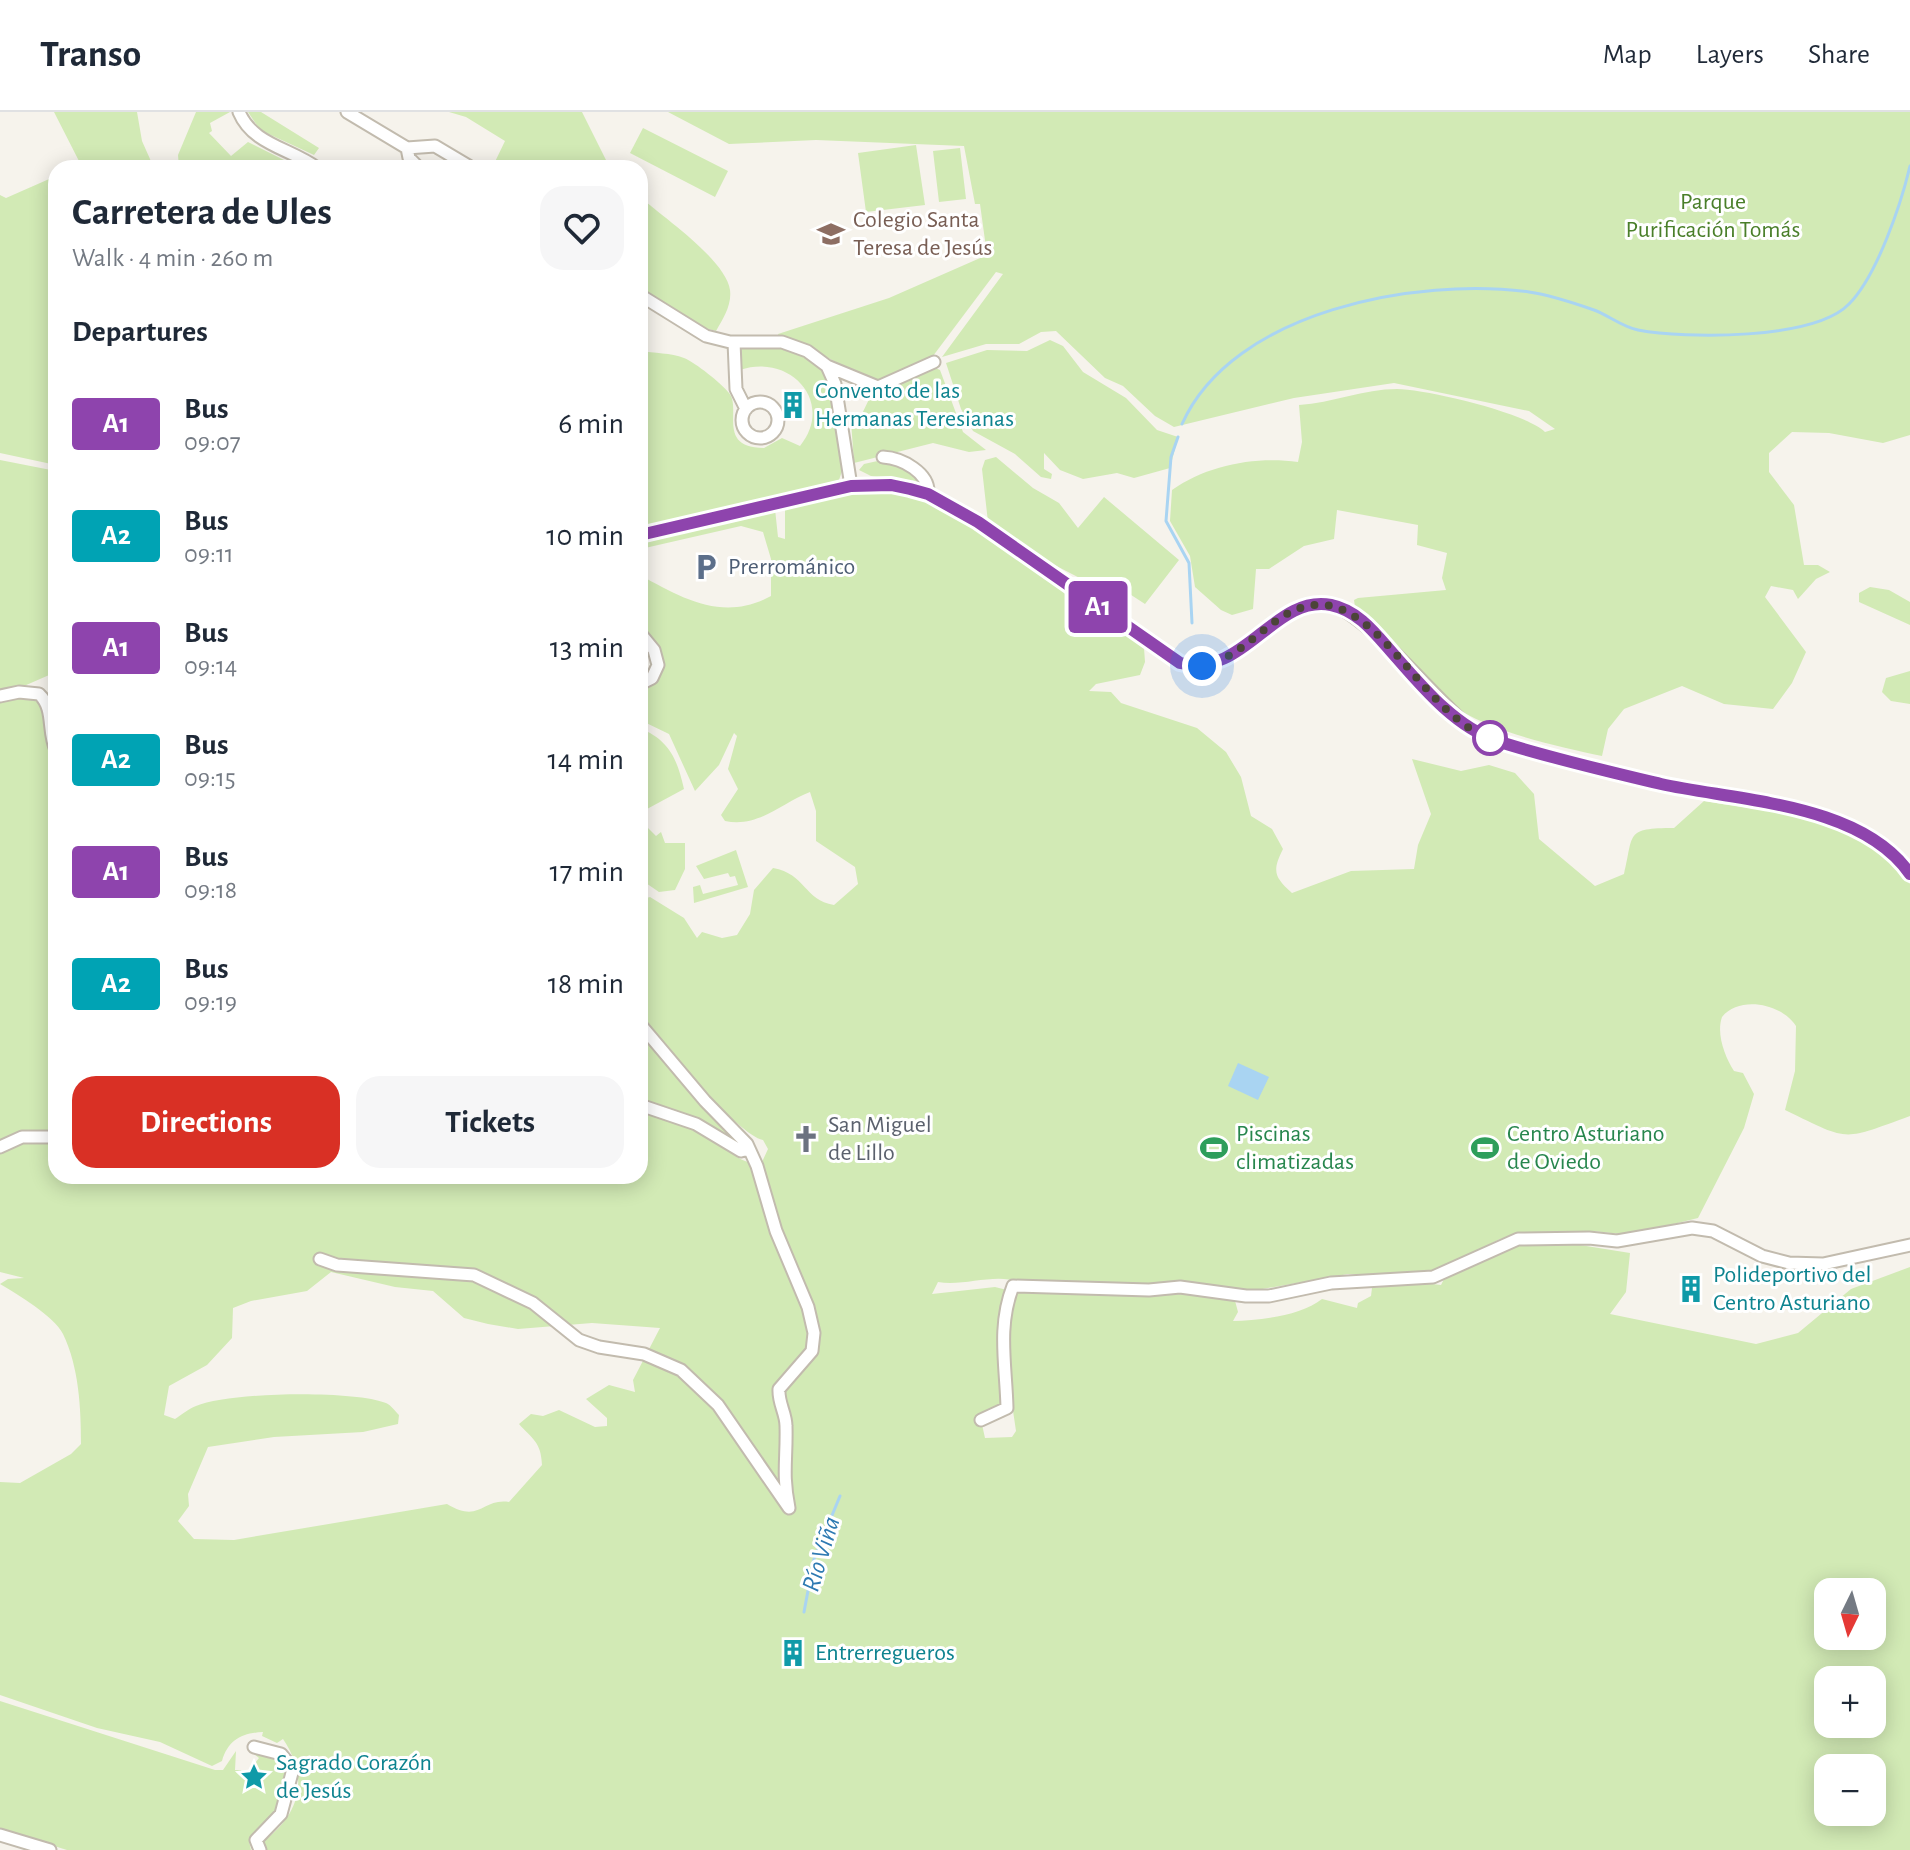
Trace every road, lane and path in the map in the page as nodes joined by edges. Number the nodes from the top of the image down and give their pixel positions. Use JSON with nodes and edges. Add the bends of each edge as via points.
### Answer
{"nodes":[{"id":1,"x":239,"y":112,"type":"edge"},
{"id":2,"x":347,"y":112,"type":"edge"},
{"id":3,"x":407,"y":148,"type":"junction"},
{"id":4,"x":306,"y":160,"type":"edge"},
{"id":5,"x":411,"y":160,"type":"edge"},
{"id":6,"x":459,"y":160,"type":"edge"},
{"id":7,"x":648,"y":300,"type":"edge"},
{"id":8,"x":734,"y":342,"type":"junction"},
{"id":9,"x":934,"y":362,"type":"dead end"},
{"id":10,"x":827,"y":366,"type":"junction"},
{"id":11,"x":746,"y":409,"type":"dead end"},
{"id":12,"x":883,"y":457,"type":"dead end"},
{"id":13,"x":851,"y":486,"type":"junction"},
{"id":14,"x":928,"y":494,"type":"junction"},
{"id":15,"x":648,"y":533,"type":"edge"},
{"id":16,"x":648,"y":643,"type":"edge"},
{"id":17,"x":648,"y":680,"type":"edge"},
{"id":18,"x":0,"y":696,"type":"edge"},
{"id":19,"x":48,"y":706,"type":"edge"},
{"id":20,"x":1910,"y":874,"type":"edge"},
{"id":21,"x":648,"y":1033,"type":"edge"},
{"id":22,"x":648,"y":1108,"type":"edge"},
{"id":23,"x":48,"y":1137,"type":"edge"},
{"id":24,"x":0,"y":1147,"type":"edge"},
{"id":25,"x":749,"y":1149,"type":"junction"},
{"id":26,"x":1910,"y":1245,"type":"edge"},
{"id":27,"x":320,"y":1259,"type":"dead end"},
{"id":28,"x":981,"y":1420,"type":"dead end"},
{"id":29,"x":254,"y":1747,"type":"dead end"},
{"id":30,"x":0,"y":1835,"type":"edge"},
{"id":31,"x":50,"y":1850,"type":"edge"},
{"id":32,"x":260,"y":1850,"type":"edge"}],
"edges":[{"from":1,"to":4,"type":"street","via":[[257,138]]},
{"from":2,"to":3,"type":"street"},
{"from":3,"to":5,"type":"street"},
{"from":3,"to":6,"type":"street","via":[[435,146]]},
{"from":7,"to":8,"type":"street","via":[[706,336]]},
{"from":8,"to":10,"type":"street","via":[[782,342]]},
{"from":8,"to":11,"type":"street","via":[[736,389]]},
{"from":9,"to":10,"type":"street","via":[[878,387]]},
{"from":10,"to":13,"type":"street","via":[[835,384]]},
{"from":12,"to":14,"type":"street","via":[[920,473]]},
{"from":13,"to":14,"type":"street","via":[[891,485]]},
{"from":13,"to":15,"type":"street"},
{"from":14,"to":20,"type":"street","via":[[978,522],[1180,663],[1213,664],[1236,654],[1289,614],[1310,605],[1346,609],[1476,733],[1660,783],[1829,818],[1890,850]]},
{"from":16,"to":17,"type":"street","via":[[658,665]]},
{"from":18,"to":19,"type":"street","via":[[39,694]]},
{"from":21,"to":25,"type":"street"},
{"from":22,"to":25,"type":"street","via":[[696,1124],[741,1151]]},
{"from":23,"to":24,"type":"street","via":[[22,1137]]},
{"from":25,"to":27,"type":"street","via":[[814,1333],[812,1351],[779,1389],[778,1404],[786,1421],[782,1475],[789,1508],[718,1405],[681,1370],[644,1354],[579,1340],[533,1303],[474,1275],[337,1265]]},
{"from":26,"to":28,"type":"street","via":[[1800,1264],[1762,1256],[1713,1231],[1692,1228],[1617,1241],[1518,1239],[1433,1277],[1331,1283],[1269,1296],[1180,1287],[1013,1286],[1004,1309],[1002,1347],[1007,1408]]},
{"from":29,"to":32,"type":"street","via":[[281,1754],[293,1769],[281,1814],[256,1840]]},
{"from":30,"to":31,"type":"street"}]}
